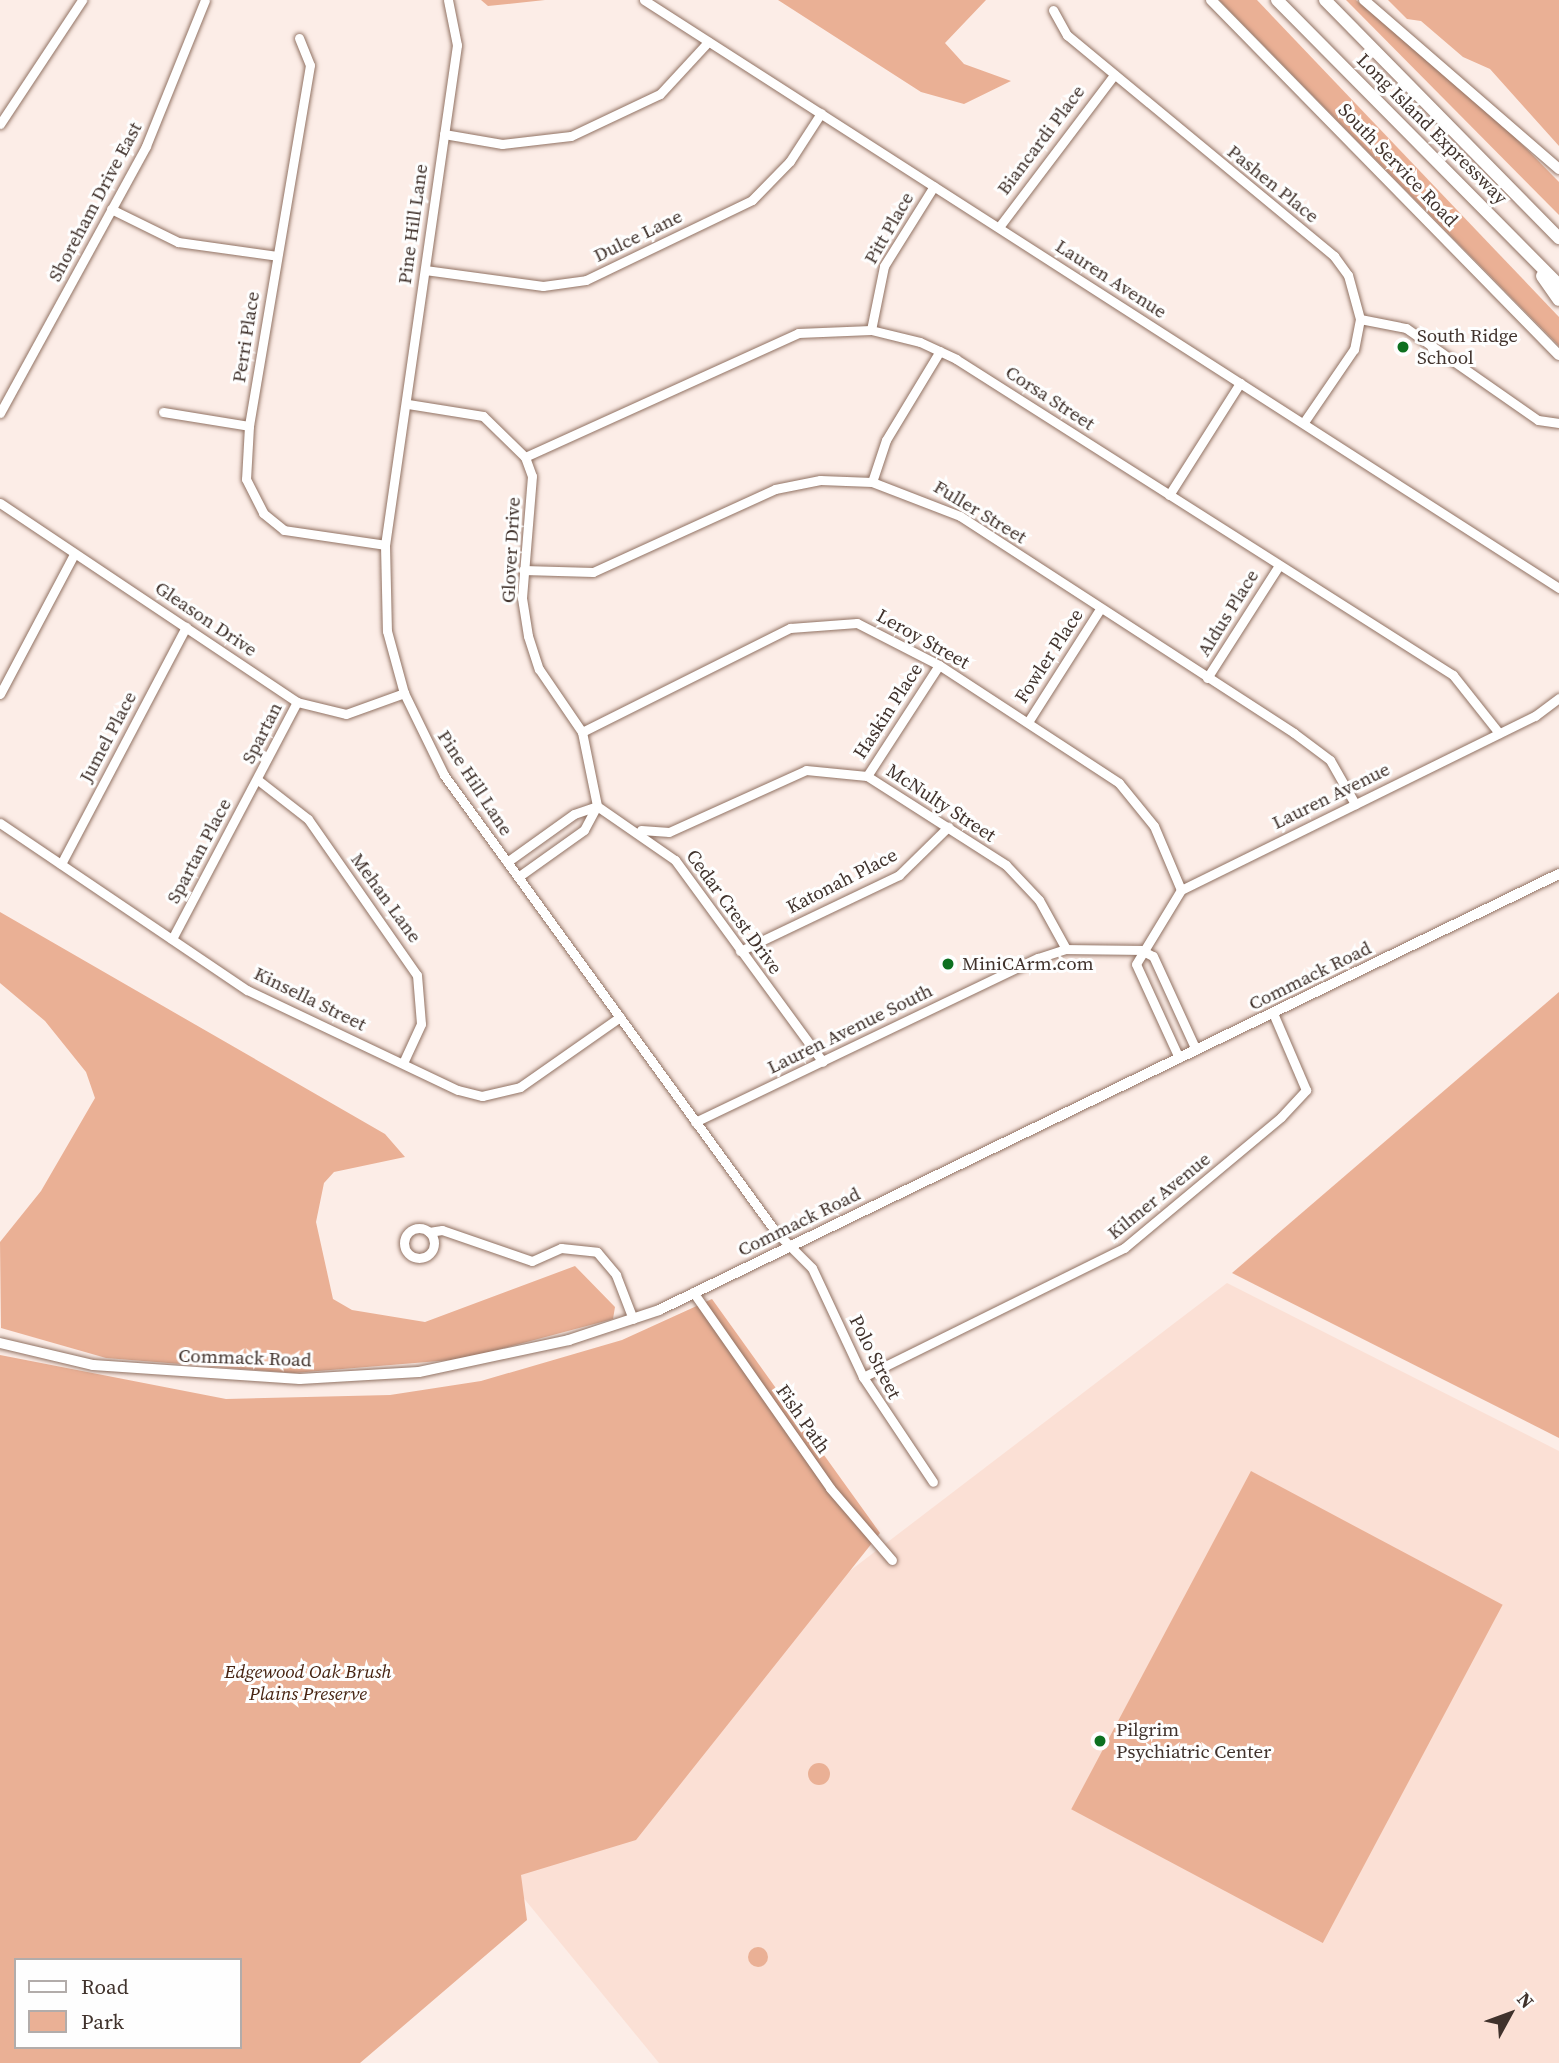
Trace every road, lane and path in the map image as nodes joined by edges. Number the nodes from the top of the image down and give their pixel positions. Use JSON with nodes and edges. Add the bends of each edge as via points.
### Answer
{"nodes":[{"id":1,"x":82,"y":0,"type":"edge"},
{"id":2,"x":205,"y":0,"type":"edge"},
{"id":3,"x":447,"y":0,"type":"edge"},
{"id":4,"x":644,"y":0,"type":"edge"},
{"id":5,"x":1211,"y":0,"type":"edge"},
{"id":6,"x":1277,"y":0,"type":"edge"},
{"id":7,"x":1325,"y":0,"type":"edge"},
{"id":8,"x":1364,"y":0,"type":"edge"},
{"id":9,"x":1054,"y":10,"type":"dead end"},
{"id":10,"x":299,"y":38,"type":"dead end"},
{"id":11,"x":708,"y":42,"type":"junction"},
{"id":12,"x":1114,"y":75,"type":"junction"},
{"id":13,"x":821,"y":113,"type":"junction"},
{"id":14,"x":0,"y":124,"type":"edge"},
{"id":15,"x":444,"y":134,"type":"junction"},
{"id":16,"x":1559,"y":169,"type":"edge"},
{"id":17,"x":934,"y":186,"type":"junction"},
{"id":18,"x":111,"y":209,"type":"junction"},
{"id":19,"x":999,"y":227,"type":"junction"},
{"id":20,"x":1559,"y":238,"type":"edge"},
{"id":21,"x":1520,"y":245,"type":"junction"},
{"id":22,"x":277,"y":256,"type":"junction"},
{"id":23,"x":425,"y":270,"type":"junction"},
{"id":24,"x":1559,"y":285,"type":"edge"},
{"id":25,"x":1559,"y":300,"type":"edge"},
{"id":26,"x":1360,"y":319,"type":"junction"},
{"id":27,"x":871,"y":330,"type":"junction"},
{"id":28,"x":940,"y":351,"type":"junction"},
{"id":29,"x":1559,"y":355,"type":"edge"},
{"id":30,"x":1240,"y":383,"type":"junction"},
{"id":31,"x":408,"y":404,"type":"junction"},
{"id":32,"x":163,"y":412,"type":"dead end"},
{"id":33,"x":0,"y":414,"type":"edge"},
{"id":34,"x":1304,"y":422,"type":"junction"},
{"id":35,"x":1559,"y":424,"type":"edge"},
{"id":36,"x":249,"y":426,"type":"junction"},
{"id":37,"x":525,"y":457,"type":"junction"},
{"id":38,"x":873,"y":482,"type":"junction"},
{"id":39,"x":1169,"y":495,"type":"junction"},
{"id":40,"x":0,"y":503,"type":"edge"},
{"id":41,"x":385,"y":545,"type":"junction"},
{"id":42,"x":74,"y":554,"type":"junction"},
{"id":43,"x":1278,"y":567,"type":"junction"},
{"id":44,"x":523,"y":570,"type":"junction"},
{"id":45,"x":1559,"y":589,"type":"edge"},
{"id":46,"x":1100,"y":609,"type":"junction"},
{"id":47,"x":186,"y":627,"type":"junction"},
{"id":48,"x":939,"y":665,"type":"junction"},
{"id":49,"x":1207,"y":678,"type":"junction"},
{"id":50,"x":404,"y":693,"type":"junction"},
{"id":51,"x":0,"y":694,"type":"edge"},
{"id":52,"x":1559,"y":698,"type":"edge"},
{"id":53,"x":297,"y":702,"type":"junction"},
{"id":54,"x":1028,"y":722,"type":"junction"},
{"id":55,"x":582,"y":732,"type":"junction"},
{"id":56,"x":1499,"y":733,"type":"junction"},
{"id":57,"x":867,"y":776,"type":"junction"},
{"id":58,"x":258,"y":780,"type":"junction"},
{"id":59,"x":1355,"y":804,"type":"junction"},
{"id":60,"x":597,"y":806,"type":"junction"},
{"id":61,"x":0,"y":823,"type":"edge"},
{"id":62,"x":947,"y":827,"type":"junction"},
{"id":63,"x":640,"y":830,"type":"junction"},
{"id":64,"x":507,"y":862,"type":"junction"},
{"id":65,"x":61,"y":864,"type":"junction"},
{"id":66,"x":1559,"y":874,"type":"edge"},
{"id":67,"x":518,"y":877,"type":"junction"},
{"id":68,"x":1181,"y":890,"type":"junction"},
{"id":69,"x":172,"y":939,"type":"junction"},
{"id":70,"x":1066,"y":949,"type":"junction"},
{"id":71,"x":1141,"y":950,"type":"junction"},
{"id":72,"x":740,"y":951,"type":"junction"},
{"id":73,"x":1273,"y":1013,"type":"junction"},
{"id":74,"x":620,"y":1017,"type":"junction"},
{"id":75,"x":1196,"y":1050,"type":"junction"},
{"id":76,"x":1179,"y":1058,"type":"junction"},
{"id":77,"x":822,"y":1062,"type":"junction"},
{"id":78,"x":403,"y":1063,"type":"junction"},
{"id":79,"x":695,"y":1122,"type":"junction"},
{"id":80,"x":429,"y":1232,"type":"dead end"},
{"id":81,"x":790,"y":1247,"type":"junction"},
{"id":82,"x":693,"y":1292,"type":"junction"},
{"id":83,"x":633,"y":1319,"type":"junction"},
{"id":84,"x":0,"y":1343,"type":"edge"},
{"id":85,"x":863,"y":1377,"type":"junction"},
{"id":86,"x":933,"y":1482,"type":"dead end"},
{"id":87,"x":892,"y":1560,"type":"dead end"}],
"edges":[{"from":1,"to":14,"type":"street"},
{"from":2,"to":18,"type":"street","name":"Shoreham Drive East","via":[[168,101]]},
{"from":3,"to":15,"type":"street","name":"Pine Hill Lane","via":[[457,45]]},
{"from":4,"to":11,"type":"street","name":"Lauren Avenue"},
{"from":5,"to":29,"type":"main road","name":"South Service Road"},
{"from":6,"to":21,"type":"highway","name":"Long Island Expressway"},
{"from":7,"to":20,"type":"highway","name":"Long Island Expressway"},
{"from":8,"to":16,"type":"main road"},
{"from":9,"to":12,"type":"street","name":"Pashen Place","via":[[1067,35]]},
{"from":10,"to":22,"type":"street","name":"Perri Place","via":[[310,65]]},
{"from":11,"to":13,"type":"street","name":"Lauren Avenue"},
{"from":11,"to":15,"type":"street","via":[[660,94],[571,136],[502,144]]},
{"from":12,"to":19,"type":"street","name":"Biancardi Place"},
{"from":12,"to":26,"type":"street","name":"Pashen Place","via":[[1334,256],[1348,275]]},
{"from":13,"to":17,"type":"street","name":"Lauren Avenue"},
{"from":13,"to":23,"type":"street","name":"Dulce Lane","via":[[790,161],[752,200],[586,280],[543,286]]},
{"from":15,"to":23,"type":"street","name":"Pine Hill Lane"},
{"from":17,"to":19,"type":"street","name":"Lauren Avenue"},
{"from":17,"to":27,"type":"street","name":"Pitt Place","via":[[884,266]]},
{"from":18,"to":22,"type":"street","via":[[178,242]]},
{"from":18,"to":33,"type":"street","name":"Shoreham Drive East"},
{"from":19,"to":30,"type":"street","name":"Lauren Avenue"},
{"from":21,"to":24,"type":"highway","name":"Long Island Expressway"},
{"from":21,"to":25,"type":"highway"},
{"from":22,"to":36,"type":"street","name":"Perri Place"},
{"from":23,"to":31,"type":"street","name":"Pine Hill Lane"},
{"from":26,"to":34,"type":"street","via":[[1343,369]]},
{"from":26,"to":35,"type":"street","via":[[1406,328],[1538,420]]},
{"from":27,"to":28,"type":"street","name":"Corsa Street"},
{"from":27,"to":37,"type":"street","name":"Corsa Street","via":[[819,330],[774,340]]},
{"from":28,"to":38,"type":"street","via":[[886,440]]},
{"from":28,"to":39,"type":"street","name":"Corsa Street"},
{"from":30,"to":34,"type":"street","name":"Lauren Avenue"},
{"from":30,"to":39,"type":"street"},
{"from":31,"to":37,"type":"street","via":[[483,416]]},
{"from":31,"to":41,"type":"street","name":"Pine Hill Lane"},
{"from":32,"to":36,"type":"street"},
{"from":34,"to":45,"type":"street","name":"Lauren Avenue"},
{"from":36,"to":41,"type":"street","name":"Perri Place","via":[[246,479],[263,513],[308,537]]},
{"from":37,"to":44,"type":"street","name":"Glover Drive","via":[[532,500]]},
{"from":38,"to":44,"type":"street","name":"Fuller Street","via":[[820,480],[775,489],[593,572]]},
{"from":38,"to":46,"type":"street","name":"Fuller Street","via":[[950,510]]},
{"from":39,"to":43,"type":"street","name":"Corsa Street"},
{"from":40,"to":42,"type":"street","name":"Gleason Drive"},
{"from":41,"to":50,"type":"street","name":"Pine Hill Lane","via":[[387,631]]},
{"from":42,"to":47,"type":"street","name":"Gleason Drive"},
{"from":42,"to":51,"type":"street"},
{"from":43,"to":49,"type":"street","name":"Aldus Place"},
{"from":43,"to":56,"type":"street","name":"Corsa Street","via":[[1453,675]]},
{"from":44,"to":55,"type":"street","name":"Glover Drive","via":[[528,636],[539,669]]},
{"from":46,"to":49,"type":"street","name":"Fuller Street"},
{"from":46,"to":54,"type":"street","name":"Fowler Place"},
{"from":47,"to":53,"type":"street","name":"Gleason Drive"},
{"from":47,"to":65,"type":"street","name":"Jumel Place"},
{"from":48,"to":54,"type":"street","name":"Leroy Street"},
{"from":48,"to":55,"type":"street","name":"Leroy Street","via":[[857,622],[812,623],[656,692]]},
{"from":48,"to":57,"type":"street","name":"Haskin Place"},
{"from":49,"to":59,"type":"street","name":"Fuller Street","via":[[1314,747],[1343,777]]},
{"from":50,"to":53,"type":"street","name":"Gleason Drive","via":[[346,714]]},
{"from":50,"to":64,"type":"street","name":"Pine Hill Lane","via":[[444,775]]},
{"from":52,"to":56,"type":"street","name":"Lauren Avenue"},
{"from":53,"to":58,"type":"street","name":"Spartan"},
{"from":54,"to":68,"type":"street","name":"Leroy Street","via":[[1133,797],[1158,835]]},
{"from":55,"to":60,"type":"street","name":"Glover Drive"},
{"from":56,"to":59,"type":"street","name":"Lauren Avenue"},
{"from":57,"to":62,"type":"street","name":"McNulty Street"},
{"from":57,"to":63,"type":"street","name":"McNulty Street","via":[[806,770],[669,832]]},
{"from":58,"to":69,"type":"street","name":"Spartan Place"},
{"from":58,"to":78,"type":"street","name":"Mehan Lane","via":[[292,800],[308,819],[417,975],[421,1024]]},
{"from":59,"to":68,"type":"street","name":"Lauren Avenue"},
{"from":60,"to":63,"type":"street","name":"Cedar Crest Drive"},
{"from":60,"to":64,"type":"street","via":[[573,814]]},
{"from":60,"to":67,"type":"street","via":[[584,830]]},
{"from":61,"to":65,"type":"street","name":"Kinsella Street"},
{"from":62,"to":70,"type":"street","name":"McNulty Street","via":[[1023,881]]},
{"from":62,"to":72,"type":"street","name":"Katonah Place","via":[[899,876]]},
{"from":63,"to":72,"type":"street","name":"Cedar Crest Drive","via":[[675,860]]},
{"from":64,"to":67,"type":"street","name":"Pine Hill Lane"},
{"from":65,"to":69,"type":"street","name":"Kinsella Street"},
{"from":66,"to":73,"type":"main road","name":"Commack Road"},
{"from":67,"to":74,"type":"street","name":"Pine Hill Lane"},
{"from":68,"to":71,"type":"street","via":[[1169,917]]},
{"from":69,"to":78,"type":"street","name":"Kinsella Street","via":[[247,990]]},
{"from":70,"to":71,"type":"street","name":"Lauren Avenue South"},
{"from":70,"to":77,"type":"street","name":"Lauren Avenue South"},
{"from":71,"to":75,"type":"street","via":[[1153,957]]},
{"from":71,"to":76,"type":"street","via":[[1136,964]]},
{"from":72,"to":77,"type":"street","name":"Cedar Crest Drive"},
{"from":73,"to":75,"type":"main road","name":"Commack Road"},
{"from":73,"to":85,"type":"street","name":"Kilmer Avenue","via":[[1306,1090],[1281,1117],[1125,1248]]},
{"from":74,"to":78,"type":"street","name":"Kinsella Street","via":[[537,1078],[503,1094],[458,1090]]},
{"from":74,"to":79,"type":"street","name":"Pine Hill Lane"},
{"from":75,"to":76,"type":"main road","name":"Commack Road"},
{"from":76,"to":81,"type":"main road","name":"Commack Road"},
{"from":77,"to":79,"type":"street","name":"Lauren Avenue South"},
{"from":79,"to":81,"type":"street","name":"Pine Hill Lane"},
{"from":80,"to":83,"type":"street","via":[[442,1230],[532,1261],[561,1248],[597,1252],[616,1275]]},
{"from":81,"to":82,"type":"main road","name":"Commack Road"},
{"from":81,"to":85,"type":"street","name":"Polo Street","via":[[812,1268]]},
{"from":82,"to":83,"type":"main road","name":"Commack Road"},
{"from":82,"to":87,"type":"street","name":"Fish Path","via":[[830,1488]]},
{"from":83,"to":84,"type":"main road","name":"Commack Road","via":[[467,1366],[352,1377],[175,1374],[93,1365]]},
{"from":85,"to":86,"type":"street","name":"Polo Street"}]}
